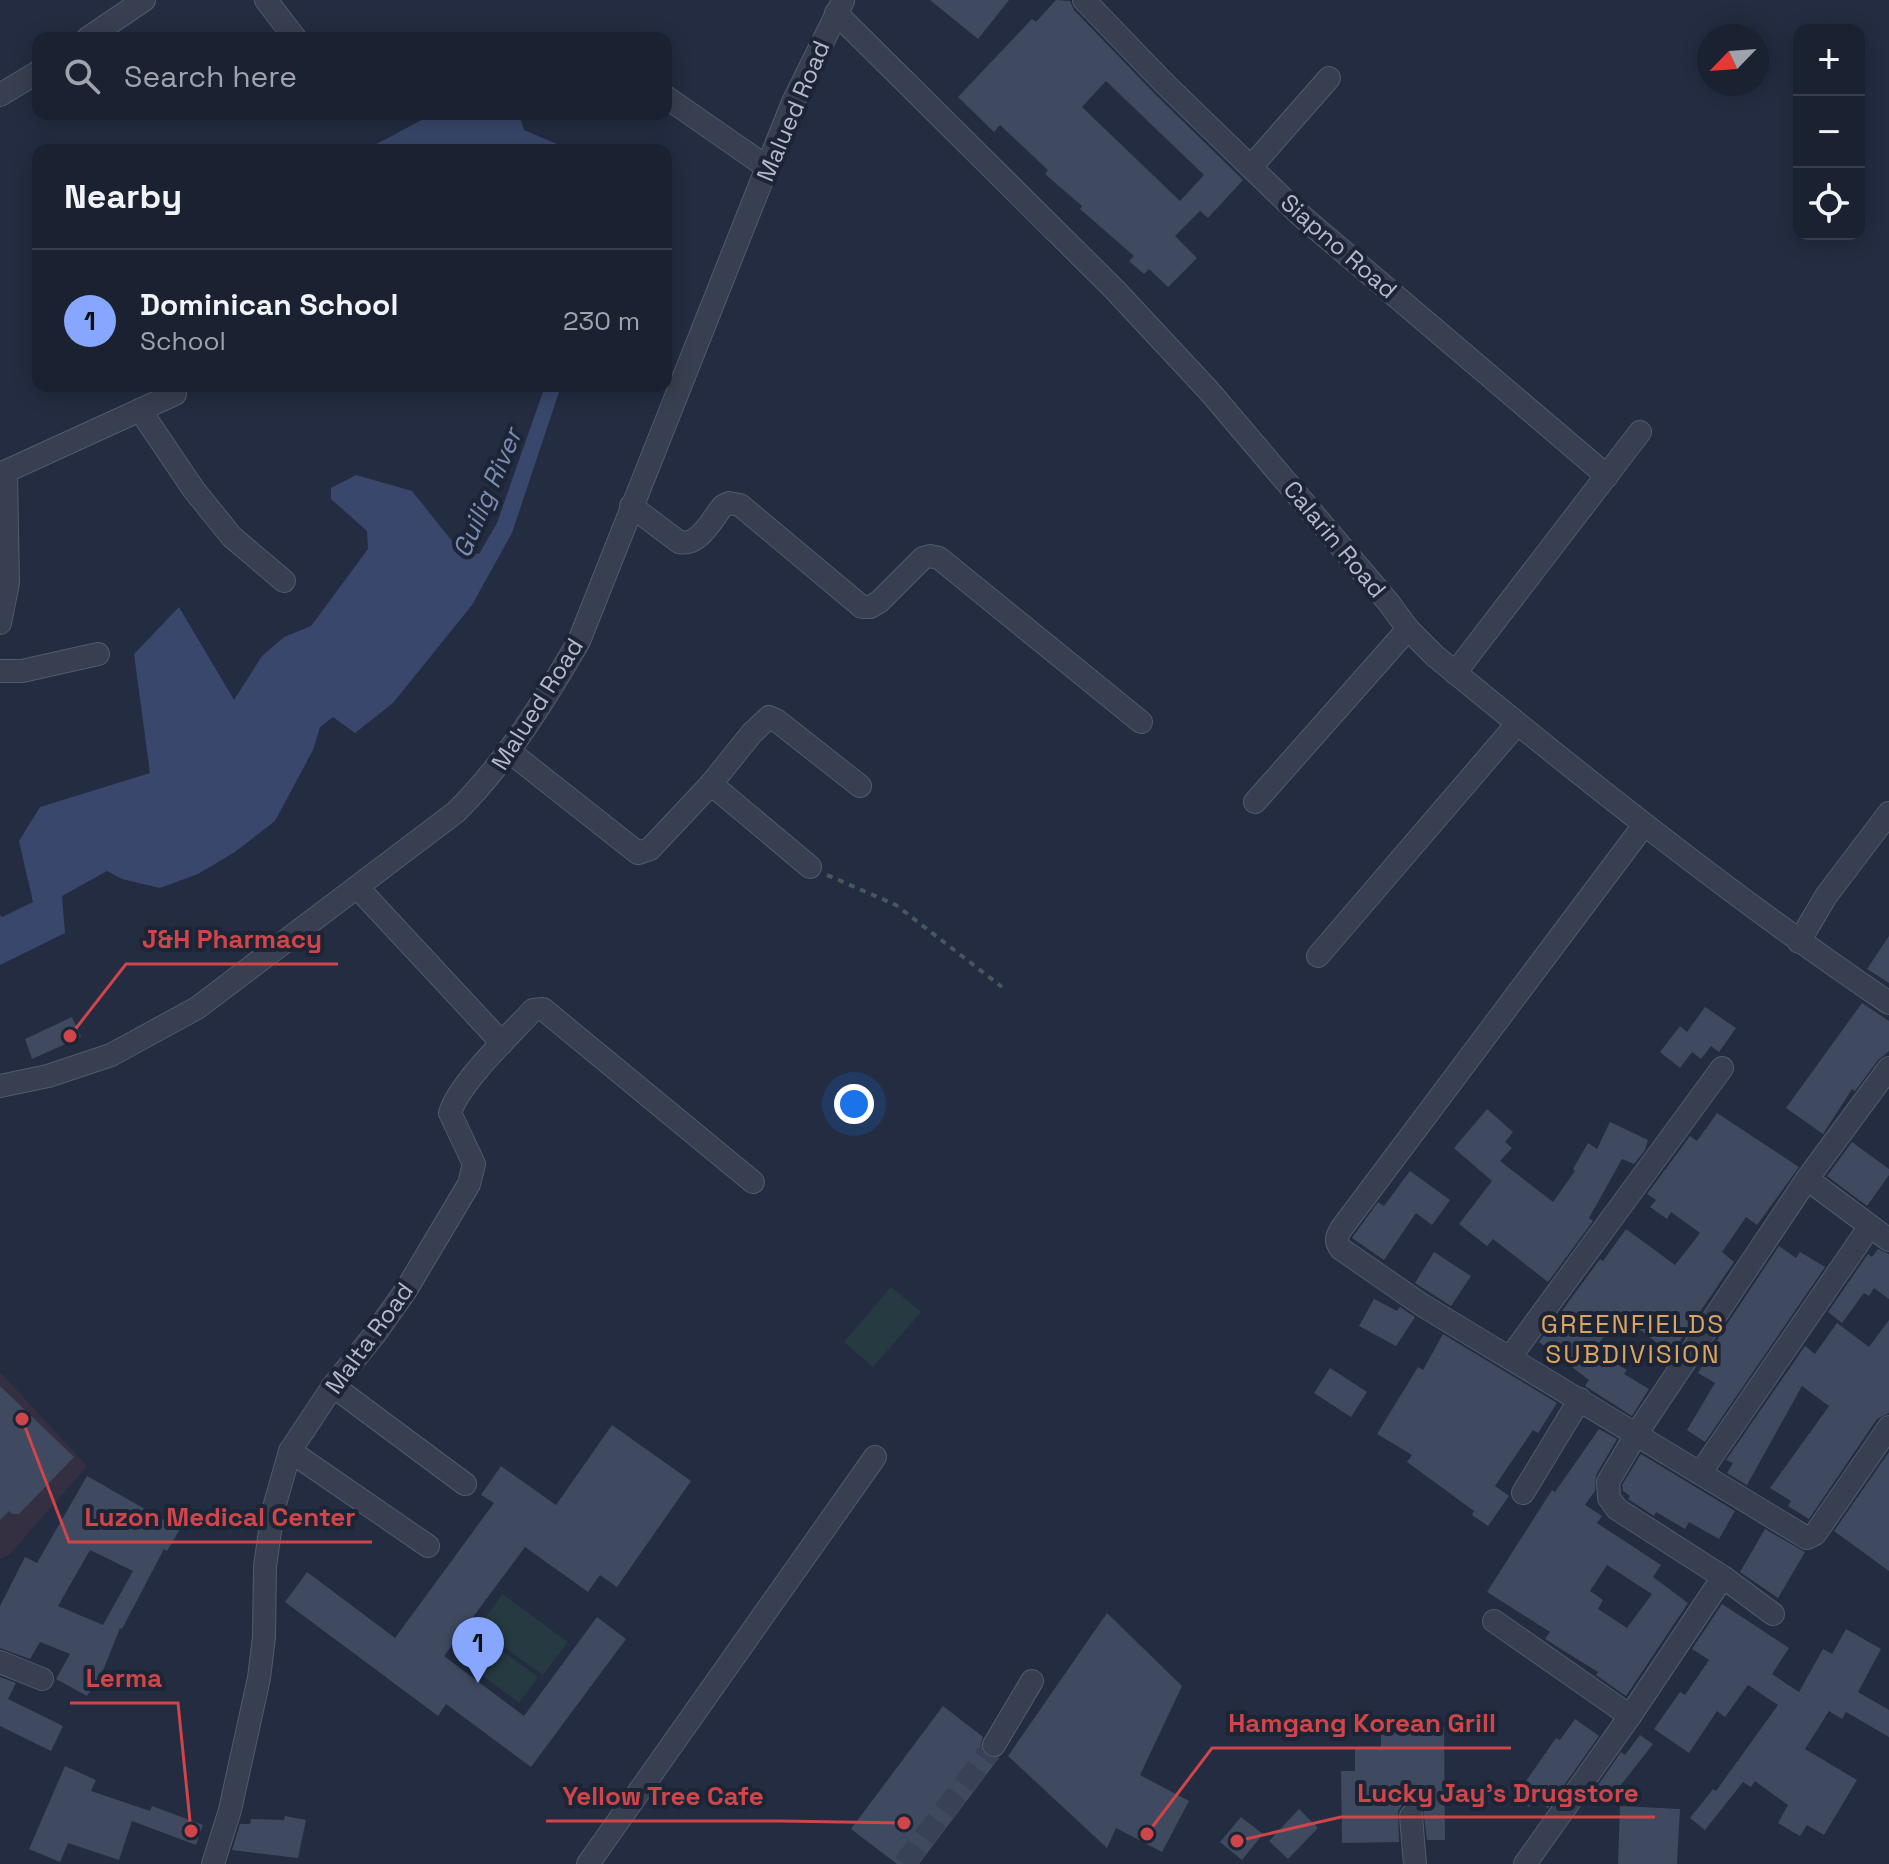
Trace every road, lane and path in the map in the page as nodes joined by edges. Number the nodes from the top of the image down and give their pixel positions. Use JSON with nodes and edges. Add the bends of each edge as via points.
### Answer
{"nodes":[{"id":1,"x":144,"y":0,"type":"edge"},
{"id":2,"x":266,"y":0,"type":"edge"},
{"id":3,"x":1084,"y":0,"type":"edge"},
{"id":4,"x":840,"y":6,"type":"edge"},
{"id":5,"x":97,"y":32,"type":"edge"},
{"id":6,"x":290,"y":32,"type":"edge"},
{"id":7,"x":32,"y":76,"type":"edge"},
{"id":8,"x":1329,"y":78,"type":"dead end"},
{"id":9,"x":0,"y":95,"type":"edge"},
{"id":10,"x":672,"y":101,"type":"edge"},
{"id":11,"x":1251,"y":167,"type":"junction"},
{"id":12,"x":768,"y":168,"type":"junction"},
{"id":13,"x":175,"y":394,"type":"dead end"},
{"id":14,"x":140,"y":410,"type":"junction"},
{"id":15,"x":1640,"y":432,"type":"dead end"},
{"id":16,"x":3,"y":473,"type":"edge"},
{"id":17,"x":1607,"y":476,"type":"junction"},
{"id":18,"x":631,"y":506,"type":"junction"},
{"id":19,"x":284,"y":581,"type":"dead end"},
{"id":20,"x":0,"y":623,"type":"edge"},
{"id":21,"x":1408,"y":629,"type":"junction"},
{"id":22,"x":98,"y":654,"type":"dead end"},
{"id":23,"x":0,"y":671,"type":"edge"},
{"id":24,"x":1455,"y":673,"type":"junction"},
{"id":25,"x":1141,"y":722,"type":"dead end"},
{"id":26,"x":1517,"y":724,"type":"junction"},
{"id":27,"x":510,"y":752,"type":"junction"},
{"id":28,"x":711,"y":784,"type":"junction"},
{"id":29,"x":860,"y":786,"type":"dead end"},
{"id":30,"x":1255,"y":802,"type":"dead end"},
{"id":31,"x":1889,"y":813,"type":"edge"},
{"id":32,"x":1644,"y":825,"type":"junction"},
{"id":33,"x":810,"y":867,"type":"joint"},
{"id":34,"x":358,"y":888,"type":"junction"},
{"id":35,"x":1799,"y":942,"type":"junction"},
{"id":36,"x":1318,"y":956,"type":"dead end"},
{"id":37,"x":1002,"y":987,"type":"dead end"},
{"id":38,"x":1889,"y":1003,"type":"edge"},
{"id":39,"x":502,"y":1043,"type":"junction"},
{"id":40,"x":1722,"y":1068,"type":"dead end"},
{"id":41,"x":1889,"y":1068,"type":"edge"},
{"id":42,"x":0,"y":1086,"type":"edge"},
{"id":43,"x":1807,"y":1179,"type":"junction"},
{"id":44,"x":753,"y":1182,"type":"dead end"},
{"id":45,"x":1870,"y":1226,"type":"junction"},
{"id":46,"x":1889,"y":1240,"type":"edge"},
{"id":47,"x":1511,"y":1356,"type":"junction"},
{"id":48,"x":333,"y":1386,"type":"junction"},
{"id":49,"x":1580,"y":1399,"type":"junction"},
{"id":50,"x":1889,"y":1427,"type":"edge"},
{"id":51,"x":1637,"y":1433,"type":"junction"},
{"id":52,"x":290,"y":1451,"type":"junction"},
{"id":53,"x":875,"y":1457,"type":"dead end"},
{"id":54,"x":1701,"y":1472,"type":"junction"},
{"id":55,"x":465,"y":1484,"type":"dead end"},
{"id":56,"x":1523,"y":1493,"type":"dead end"},
{"id":57,"x":428,"y":1546,"type":"dead end"},
{"id":58,"x":1723,"y":1577,"type":"junction"},
{"id":59,"x":1773,"y":1614,"type":"dead end"},
{"id":60,"x":1494,"y":1621,"type":"dead end"},
{"id":61,"x":0,"y":1662,"type":"edge"},
{"id":62,"x":42,"y":1679,"type":"dead end"},
{"id":63,"x":1032,"y":1681,"type":"dead end"},
{"id":64,"x":1630,"y":1716,"type":"junction"},
{"id":65,"x":994,"y":1745,"type":"tunnel mouth"},
{"id":66,"x":1411,"y":1816,"type":"dead end"},
{"id":67,"x":213,"y":1864,"type":"edge"},
{"id":68,"x":588,"y":1864,"type":"edge"},
{"id":69,"x":1415,"y":1864,"type":"edge"},
{"id":70,"x":1525,"y":1864,"type":"edge"}],
"edges":[{"from":1,"to":5,"type":"street"},
{"from":2,"to":6,"type":"street"},
{"from":3,"to":11,"type":"street","name":"Siapno Road"},
{"from":4,"to":12,"type":"street","name":"Malued Road"},
{"from":4,"to":21,"type":"street","name":"Calarin Road","via":[[1210,392]]},
{"from":7,"to":9,"type":"street"},
{"from":8,"to":11,"type":"street"},
{"from":10,"to":12,"type":"street"},
{"from":11,"to":17,"type":"street","name":"Siapno Road"},
{"from":12,"to":18,"type":"street","name":"Malued Road"},
{"from":13,"to":14,"type":"street"},
{"from":14,"to":16,"type":"street"},
{"from":14,"to":19,"type":"street","via":[[232,537]]},
{"from":15,"to":17,"type":"street"},
{"from":16,"to":20,"type":"street","via":[[8,583]]},
{"from":17,"to":24,"type":"street"},
{"from":18,"to":25,"type":"street","via":[[686,544],[696,540],[723,506],[740,505],[862,607],[879,602],[923,558],[939,558]]},
{"from":18,"to":27,"type":"street","name":"Malued Road","via":[[579,641]]},
{"from":21,"to":24,"type":"street","name":"Calarin Road"},
{"from":21,"to":30,"type":"street"},
{"from":22,"to":23,"type":"street"},
{"from":24,"to":26,"type":"street","name":"Calarin Road"},
{"from":26,"to":32,"type":"street","name":"Calarin Road"},
{"from":26,"to":36,"type":"street"},
{"from":27,"to":28,"type":"street","via":[[634,852],[650,849]]},
{"from":27,"to":34,"type":"street","name":"Malued Road","via":[[456,812]]},
{"from":28,"to":29,"type":"street","via":[[769,717]]},
{"from":28,"to":33,"type":"street"},
{"from":31,"to":35,"type":"street","via":[[1826,896]]},
{"from":32,"to":35,"type":"street","name":"Calarin Road"},
{"from":32,"to":47,"type":"street","via":[[1336,1238],[1341,1249],[1422,1305]]},
{"from":33,"to":37,"type":"path","via":[[896,905]]},
{"from":34,"to":39,"type":"street"},
{"from":34,"to":42,"type":"street","name":"Malued Road","via":[[197,1008],[150,1034],[111,1055]]},
{"from":35,"to":38,"type":"street","name":"Calarin Road"},
{"from":39,"to":44,"type":"street","via":[[533,1010],[543,1009]]},
{"from":39,"to":48,"type":"street","name":"Malta Road","via":[[450,1113],[474,1164],[469,1184],[406,1290]]},
{"from":40,"to":47,"type":"street"},
{"from":41,"to":43,"type":"street"},
{"from":43,"to":45,"type":"street"},
{"from":43,"to":51,"type":"street"},
{"from":45,"to":46,"type":"street"},
{"from":45,"to":54,"type":"street"},
{"from":47,"to":49,"type":"street"},
{"from":48,"to":52,"type":"street","name":"Malta Road"},
{"from":48,"to":55,"type":"street"},
{"from":49,"to":51,"type":"street"},
{"from":49,"to":56,"type":"street"},
{"from":50,"to":54,"type":"street","via":[[1815,1534],[1807,1538]]},
{"from":51,"to":54,"type":"street"},
{"from":51,"to":58,"type":"street","via":[[1608,1482],[1609,1498],[1617,1509]]},
{"from":52,"to":57,"type":"street"},
{"from":52,"to":67,"type":"street","name":"Malta Road","via":[[265,1566],[259,1678],[234,1796]]},
{"from":53,"to":68,"type":"street"},
{"from":58,"to":59,"type":"street"},
{"from":58,"to":64,"type":"street"},
{"from":60,"to":64,"type":"street"},
{"from":61,"to":62,"type":"street"},
{"from":63,"to":65,"type":"street"},
{"from":64,"to":70,"type":"street"},
{"from":66,"to":69,"type":"street"}]}
